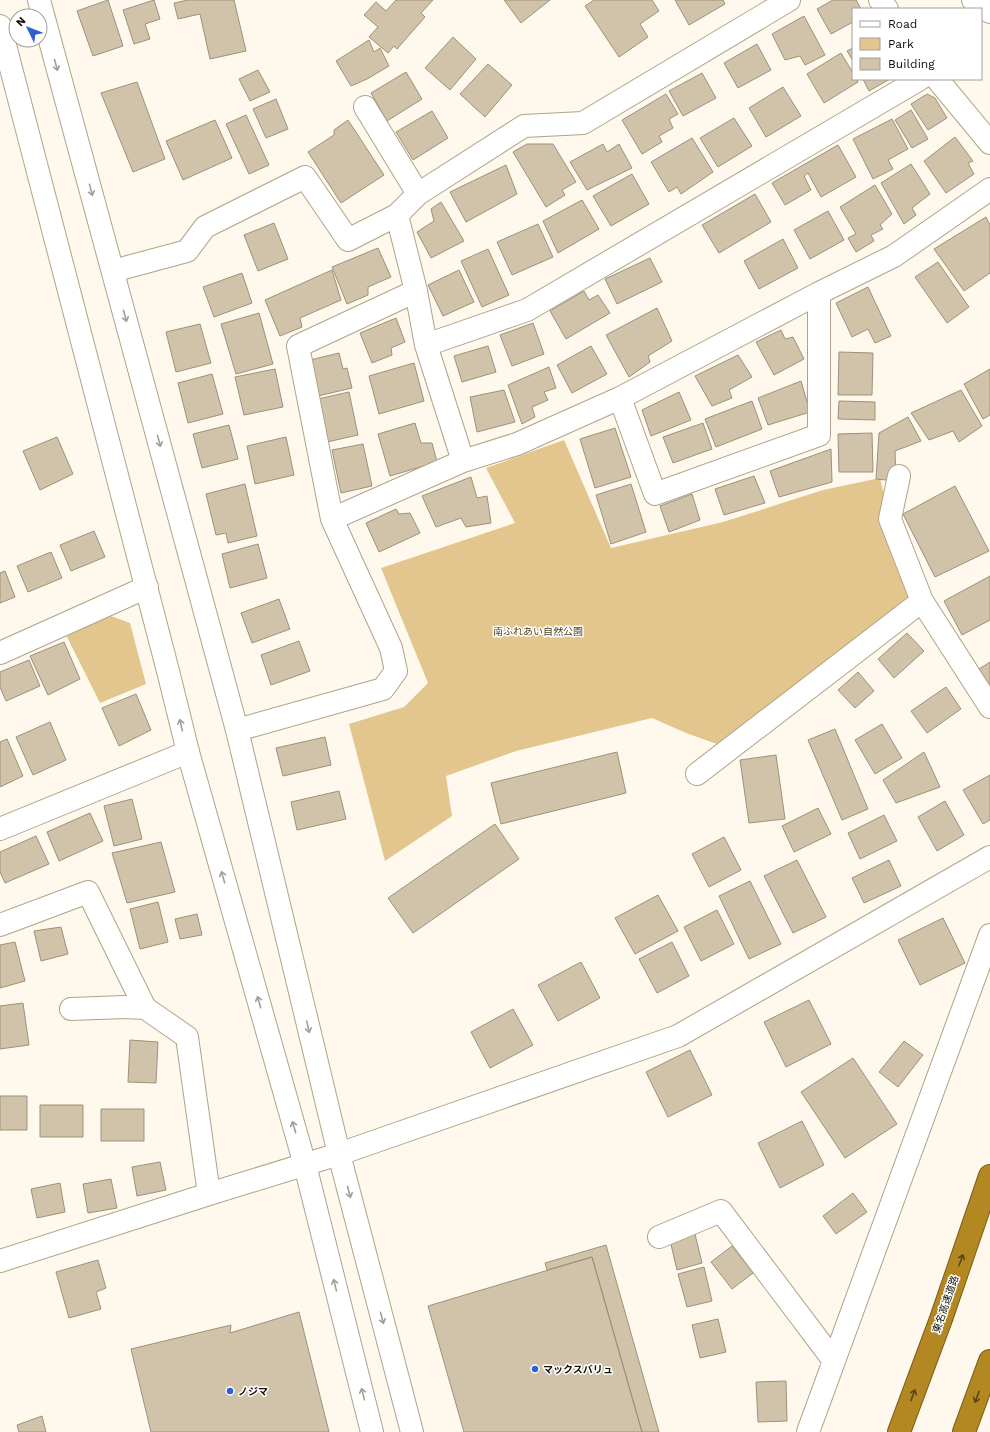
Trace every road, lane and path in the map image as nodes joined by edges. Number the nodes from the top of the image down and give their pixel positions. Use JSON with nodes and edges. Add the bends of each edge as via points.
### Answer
{"nodes":[{"id":1,"x":39,"y":0,"type":"edge"},
{"id":2,"x":789,"y":0,"type":"edge"},
{"id":3,"x":880,"y":0,"type":"edge"},
{"id":4,"x":973,"y":0,"type":"edge"},
{"id":5,"x":886,"y":8,"type":"edge"},
{"id":6,"x":990,"y":12,"type":"edge"},
{"id":7,"x":0,"y":26,"type":"edge"},
{"id":8,"x":918,"y":80,"type":"edge"},
{"id":9,"x":938,"y":80,"type":"edge"},
{"id":10,"x":365,"y":107,"type":"dead end"},
{"id":11,"x":990,"y":143,"type":"edge"},
{"id":12,"x":990,"y":189,"type":"edge"},
{"id":13,"x":418,"y":194,"type":"junction"},
{"id":14,"x":397,"y":215,"type":"junction"},
{"id":15,"x":113,"y":271,"type":"junction"},
{"id":16,"x":416,"y":291,"type":"junction"},
{"id":17,"x":819,"y":294,"type":"junction"},
{"id":18,"x":426,"y":345,"type":"junction"},
{"id":19,"x":620,"y":398,"type":"junction"},
{"id":20,"x":463,"y":461,"type":"junction"},
{"id":21,"x":899,"y":476,"type":"dead end"},
{"id":22,"x":332,"y":519,"type":"junction"},
{"id":23,"x":147,"y":587,"type":"junction"},
{"id":24,"x":922,"y":600,"type":"junction"},
{"id":25,"x":0,"y":654,"type":"edge"},
{"id":26,"x":990,"y":707,"type":"edge"},
{"id":27,"x":237,"y":730,"type":"junction"},
{"id":28,"x":188,"y":752,"type":"junction"},
{"id":29,"x":697,"y":774,"type":"dead end"},
{"id":30,"x":0,"y":829,"type":"edge"},
{"id":31,"x":990,"y":857,"type":"edge"},
{"id":32,"x":0,"y":925,"type":"edge"},
{"id":33,"x":990,"y":935,"type":"edge"},
{"id":34,"x":145,"y":1008,"type":"junction"},
{"id":35,"x":71,"y":1009,"type":"dead end"},
{"id":36,"x":339,"y":1154,"type":"junction"},
{"id":37,"x":305,"y":1165,"type":"junction"},
{"id":38,"x":990,"y":1176,"type":"edge"},
{"id":39,"x":209,"y":1194,"type":"junction"},
{"id":40,"x":658,"y":1237,"type":"dead end"},
{"id":41,"x":0,"y":1261,"type":"edge"},
{"id":42,"x":834,"y":1361,"type":"junction"},
{"id":43,"x":990,"y":1361,"type":"edge"},
{"id":44,"x":372,"y":1432,"type":"edge"},
{"id":45,"x":412,"y":1432,"type":"edge"},
{"id":46,"x":808,"y":1432,"type":"edge"},
{"id":47,"x":899,"y":1432,"type":"edge"},
{"id":48,"x":964,"y":1432,"type":"edge"}],
"edges":[{"from":1,"to":15,"type":"street","one_way":true},
{"from":2,"to":13,"type":"street","via":[[583,123],[524,126]]},
{"from":3,"to":5,"type":"street"},
{"from":4,"to":6,"type":"street"},
{"from":7,"to":23,"type":"street"},
{"from":8,"to":18,"type":"street","via":[[527,310]]},
{"from":9,"to":11,"type":"street"},
{"from":10,"to":13,"type":"street"},
{"from":12,"to":17,"type":"street","via":[[894,256]]},
{"from":13,"to":14,"type":"street"},
{"from":14,"to":15,"type":"street","via":[[348,240],[305,177],[205,227],[187,251]]},
{"from":14,"to":16,"type":"street"},
{"from":15,"to":27,"type":"street","one_way":true},
{"from":16,"to":18,"type":"street"},
{"from":16,"to":22,"type":"street","via":[[298,346]]},
{"from":17,"to":19,"type":"street"},
{"from":17,"to":19,"type":"street","via":[[819,435],[655,494]]},
{"from":18,"to":20,"type":"street"},
{"from":19,"to":20,"type":"street","via":[[517,444]]},
{"from":20,"to":22,"type":"street"},
{"from":21,"to":24,"type":"street","via":[[890,519]]},
{"from":22,"to":27,"type":"street","via":[[391,648],[396,671],[383,689]]},
{"from":23,"to":25,"type":"street"},
{"from":28,"to":23,"type":"street","one_way":true},
{"from":24,"to":26,"type":"street"},
{"from":24,"to":29,"type":"street"},
{"from":27,"to":36,"type":"street","one_way":true},
{"from":28,"to":30,"type":"street"},
{"from":37,"to":28,"type":"street","one_way":true},
{"from":31,"to":36,"type":"street","via":[[678,1036]]},
{"from":32,"to":34,"type":"street","via":[[88,892]]},
{"from":33,"to":42,"type":"street"},
{"from":34,"to":35,"type":"street"},
{"from":34,"to":39,"type":"street","via":[[187,1037]]},
{"from":36,"to":37,"type":"street"},
{"from":36,"to":45,"type":"street","one_way":true},
{"from":37,"to":39,"type":"street"},
{"from":44,"to":37,"type":"street","one_way":true},
{"from":47,"to":38,"type":"highway","name":"東名高速道路","one_way":true},
{"from":39,"to":41,"type":"street"},
{"from":40,"to":42,"type":"street","via":[[721,1211]]},
{"from":42,"to":46,"type":"street"},
{"from":43,"to":48,"type":"highway","one_way":true}]}
